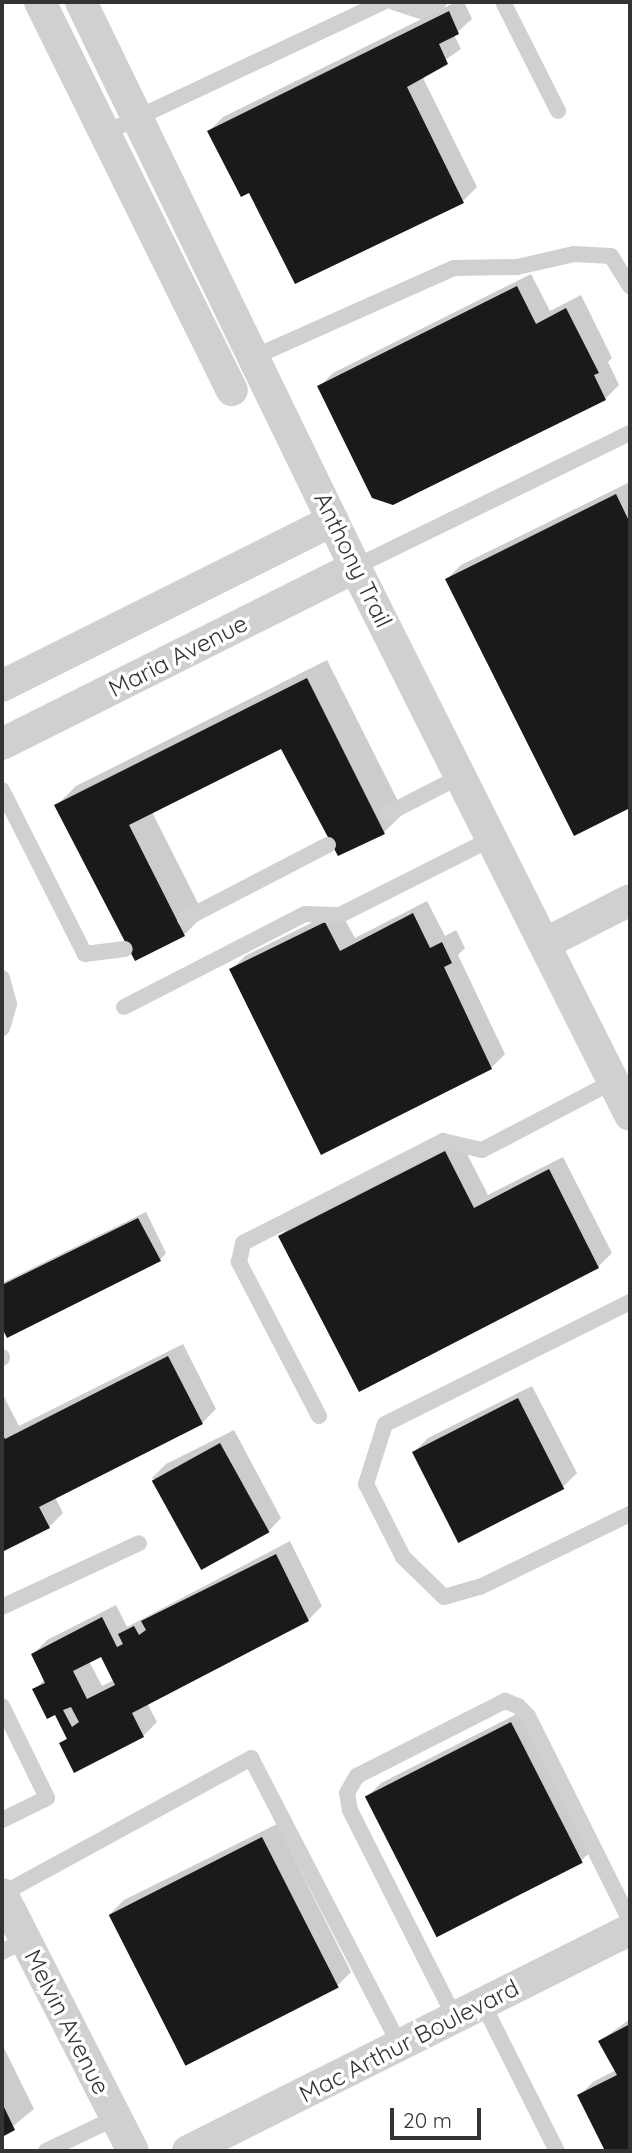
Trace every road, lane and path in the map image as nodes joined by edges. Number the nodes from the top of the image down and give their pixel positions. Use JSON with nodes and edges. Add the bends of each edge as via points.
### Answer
{"nodes":[{"id":1,"x":40,"y":2,"type":"edge"},
{"id":2,"x":81,"y":2,"type":"edge"},
{"id":3,"x":393,"y":2,"type":"edge"},
{"id":4,"x":439,"y":2,"type":"edge"},
{"id":5,"x":503,"y":2,"type":"edge"},
{"id":6,"x":376,"y":3,"type":"edge"},
{"id":7,"x":558,"y":111,"type":"dead end"},
{"id":8,"x":138,"y":118,"type":"junction"},
{"id":9,"x":105,"y":133,"type":"junction"},
{"id":10,"x":630,"y":287,"type":"edge"},
{"id":11,"x":254,"y":357,"type":"junction"},
{"id":12,"x":232,"y":390,"type":"dead end"},
{"id":13,"x":630,"y":432,"type":"edge"},
{"id":14,"x":333,"y":520,"type":"junction"},
{"id":15,"x":355,"y":567,"type":"junction"},
{"id":16,"x":2,"y":686,"type":"edge"},
{"id":17,"x":2,"y":744,"type":"edge"},
{"id":18,"x":461,"y":776,"type":"junction"},
{"id":19,"x":2,"y":790,"type":"edge"},
{"id":20,"x":387,"y":814,"type":"dead end"},
{"id":21,"x":493,"y":838,"type":"junction"},
{"id":22,"x":328,"y":845,"type":"dead end"},
{"id":23,"x":630,"y":900,"type":"edge"},
{"id":24,"x":185,"y":919,"type":"dead end"},
{"id":25,"x":546,"y":943,"type":"junction"},
{"id":26,"x":125,"y":949,"type":"dead end"},
{"id":27,"x":2,"y":978,"type":"edge"},
{"id":28,"x":124,"y":1007,"type":"dead end"},
{"id":29,"x":2,"y":1028,"type":"edge"},
{"id":30,"x":614,"y":1081,"type":"junction"},
{"id":31,"x":630,"y":1115,"type":"edge"},
{"id":32,"x":630,"y":1302,"type":"edge"},
{"id":33,"x":319,"y":1416,"type":"dead end"},
{"id":34,"x":630,"y":1514,"type":"edge"},
{"id":35,"x":139,"y":1543,"type":"dead end"},
{"id":36,"x":2,"y":1607,"type":"edge"},
{"id":37,"x":2,"y":1706,"type":"edge"},
{"id":38,"x":2,"y":1820,"type":"edge"},
{"id":39,"x":2,"y":1894,"type":"edge"},
{"id":40,"x":630,"y":1921,"type":"edge"},
{"id":41,"x":630,"y":1930,"type":"edge"},
{"id":42,"x":14,"y":1946,"type":"edge"},
{"id":43,"x":483,"y":2004,"type":"junction"},
{"id":44,"x":455,"y":2018,"type":"junction"},
{"id":45,"x":400,"y":2045,"type":"junction"},
{"id":46,"x":116,"y":2118,"type":"junction"},
{"id":47,"x":203,"y":2148,"type":"edge"},
{"id":48,"x":46,"y":2151,"type":"edge"},
{"id":49,"x":133,"y":2151,"type":"edge"},
{"id":50,"x":557,"y":2151,"type":"edge"}],
"edges":[{"from":1,"to":9,"type":"street"},
{"from":2,"to":8,"type":"street","name":"Anthony Trail"},
{"from":3,"to":4,"type":"lane","via":[[421,11]]},
{"from":5,"to":7,"type":"lane"},
{"from":6,"to":8,"type":"lane"},
{"from":8,"to":9,"type":"lane"},
{"from":8,"to":11,"type":"street","name":"Anthony Trail"},
{"from":9,"to":12,"type":"street"},
{"from":10,"to":11,"type":"lane","via":[[611,257],[574,254],[517,267],[454,268]]},
{"from":11,"to":14,"type":"street","name":"Anthony Trail"},
{"from":13,"to":15,"type":"lane"},
{"from":14,"to":15,"type":"street","name":"Anthony Trail"},
{"from":14,"to":16,"type":"street"},
{"from":15,"to":17,"type":"street","name":"Maria Avenue"},
{"from":15,"to":18,"type":"street","name":"Anthony Trail"},
{"from":18,"to":20,"type":"lane"},
{"from":18,"to":21,"type":"street","name":"Anthony Trail"},
{"from":19,"to":26,"type":"lane","via":[[85,954]]},
{"from":21,"to":25,"type":"street","name":"Anthony Trail"},
{"from":21,"to":28,"type":"lane","via":[[340,915],[305,914]]},
{"from":22,"to":24,"type":"lane"},
{"from":23,"to":25,"type":"street"},
{"from":25,"to":30,"type":"street","name":"Anthony Trail"},
{"from":27,"to":29,"type":"lane","via":[[9,993]]},
{"from":30,"to":31,"type":"street","name":"Anthony Trail"},
{"from":30,"to":33,"type":"lane","via":[[482,1150],[443,1141],[243,1243],[239,1262]]},
{"from":32,"to":34,"type":"lane","via":[[385,1424],[366,1484],[403,1557],[444,1597],[480,1587]]},
{"from":35,"to":36,"type":"lane"},
{"from":37,"to":38,"type":"lane","via":[[47,1798]]},
{"from":39,"to":42,"type":"street","name":"Melvin Avenue"},
{"from":39,"to":45,"type":"lane","via":[[251,1758]]},
{"from":40,"to":44,"type":"lane","via":[[528,1716],[505,1701],[357,1776],[347,1793],[350,1810]]},
{"from":41,"to":43,"type":"street","name":"Mac Arthur Boulevard"},
{"from":42,"to":46,"type":"street","name":"Melvin Avenue"},
{"from":43,"to":44,"type":"street","name":"Mac Arthur Boulevard"},
{"from":43,"to":50,"type":"lane"},
{"from":44,"to":45,"type":"street","name":"Mac Arthur Boulevard"},
{"from":45,"to":47,"type":"street","name":"Mac Arthur Boulevard"},
{"from":46,"to":48,"type":"lane"},
{"from":46,"to":49,"type":"street","name":"Melvin Avenue"}]}
